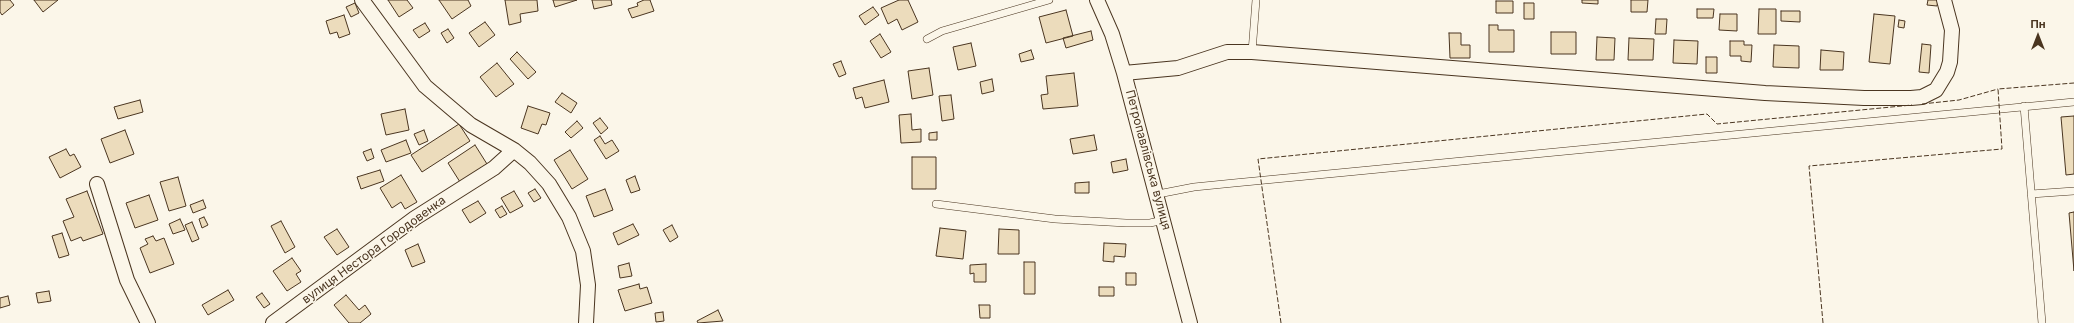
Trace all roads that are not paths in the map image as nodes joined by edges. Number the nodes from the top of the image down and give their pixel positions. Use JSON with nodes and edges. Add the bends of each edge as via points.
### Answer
{"nodes":[{"id":1,"x":362,"y":0,"type":"edge"},
{"id":2,"x":1049,"y":0,"type":"edge"},
{"id":3,"x":1097,"y":0,"type":"edge"},
{"id":4,"x":1256,"y":0,"type":"edge"},
{"id":5,"x":1944,"y":0,"type":"edge"},
{"id":6,"x":927,"y":39,"type":"dead end"},
{"id":7,"x":1252,"y":52,"type":"junction"},
{"id":8,"x":1124,"y":73,"type":"junction"},
{"id":9,"x":2074,"y":102,"type":"edge"},
{"id":10,"x":2024,"y":106,"type":"junction"},
{"id":11,"x":514,"y":150,"type":"junction"},
{"id":12,"x":97,"y":184,"type":"dead end"},
{"id":13,"x":2074,"y":191,"type":"edge"},
{"id":14,"x":1158,"y":194,"type":"junction"},
{"id":15,"x":2031,"y":194,"type":"junction"},
{"id":16,"x":936,"y":204,"type":"dead end"},
{"id":17,"x":1164,"y":220,"type":"junction"},
{"id":18,"x":148,"y":323,"type":"edge"},
{"id":19,"x":273,"y":323,"type":"edge"},
{"id":20,"x":586,"y":323,"type":"edge"},
{"id":21,"x":1190,"y":323,"type":"edge"},
{"id":22,"x":2042,"y":323,"type":"edge"}],
"edges":[{"from":1,"to":11,"type":"street","via":[[425,86],[471,125]]},
{"from":2,"to":6,"type":"lane","via":[[942,31]]},
{"from":3,"to":8,"type":"street","name":"Петропавлівська вулиця","via":[[1112,34]]},
{"from":4,"to":7,"type":"lane"},
{"from":5,"to":7,"type":"street","via":[[1952,30],[1947,72],[1936,90],[1922,97],[1911,98],[1764,93]]},
{"from":7,"to":8,"type":"street","via":[[1227,52],[1178,68]]},
{"from":8,"to":14,"type":"street","name":"Петропавлівська вулиця"},
{"from":9,"to":10,"type":"lane"},
{"from":10,"to":14,"type":"lane","via":[[1200,187]]},
{"from":10,"to":15,"type":"lane"},
{"from":11,"to":19,"type":"street","name":"вулиця Нестора Городовенка","via":[[494,168],[415,218]]},
{"from":11,"to":20,"type":"street","via":[[549,184],[574,231],[586,265]]},
{"from":12,"to":18,"type":"street","via":[[127,280]]},
{"from":13,"to":15,"type":"lane"},
{"from":14,"to":17,"type":"street","name":"Петропавлівська вулиця"},
{"from":15,"to":22,"type":"lane"},
{"from":16,"to":17,"type":"lane","via":[[1056,219],[1126,223]]},
{"from":17,"to":21,"type":"street","name":"Петропавлівська вулиця"}]}
